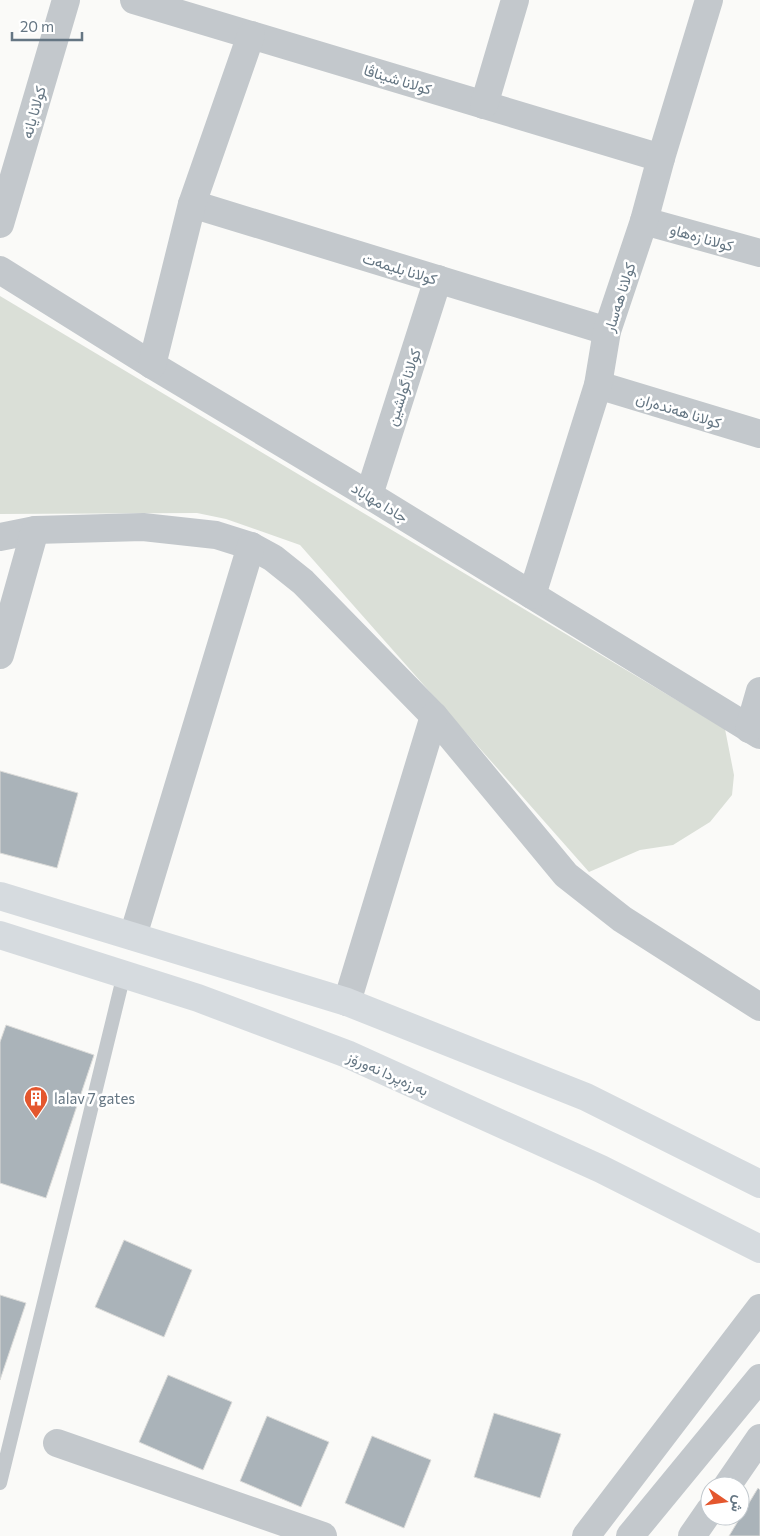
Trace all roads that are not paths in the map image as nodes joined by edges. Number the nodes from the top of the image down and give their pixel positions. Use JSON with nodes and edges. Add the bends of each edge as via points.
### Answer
{"nodes":[{"id":1,"x":66,"y":0,"type":"edge"},
{"id":2,"x":134,"y":0,"type":"edge"},
{"id":3,"x":515,"y":0,"type":"edge"},
{"id":4,"x":709,"y":0,"type":"edge"},
{"id":5,"x":251,"y":35,"type":"junction"},
{"id":6,"x":484,"y":105,"type":"junction"},
{"id":7,"x":661,"y":158,"type":"junction"},
{"id":8,"x":192,"y":204,"type":"junction"},
{"id":9,"x":644,"y":221,"type":"junction"},
{"id":10,"x":0,"y":224,"type":"edge"},
{"id":11,"x":760,"y":253,"type":"edge"},
{"id":12,"x":0,"y":270,"type":"edge"},
{"id":13,"x":438,"y":279,"type":"junction"},
{"id":14,"x":607,"y":331,"type":"junction"},
{"id":15,"x":152,"y":365,"type":"junction"},
{"id":16,"x":598,"y":385,"type":"junction"},
{"id":17,"x":760,"y":434,"type":"edge"},
{"id":18,"x":369,"y":495,"type":"junction"},
{"id":19,"x":35,"y":530,"type":"junction"},
{"id":20,"x":0,"y":537,"type":"edge"},
{"id":21,"x":251,"y":546,"type":"junction"},
{"id":22,"x":532,"y":595,"type":"junction"},
{"id":23,"x":0,"y":655,"type":"edge"},
{"id":24,"x":760,"y":691,"type":"edge"},
{"id":25,"x":434,"y":716,"type":"junction"},
{"id":26,"x":755,"y":732,"type":"edge"},
{"id":27,"x":0,"y":896,"type":"edge"},
{"id":28,"x":0,"y":935,"type":"edge"},
{"id":29,"x":133,"y":936,"type":"junction"},
{"id":30,"x":124,"y":974,"type":"junction"},
{"id":31,"x":348,"y":1002,"type":"junction"},
{"id":32,"x":760,"y":1007,"type":"edge"},
{"id":33,"x":760,"y":1184,"type":"edge"},
{"id":34,"x":760,"y":1250,"type":"edge"},
{"id":35,"x":760,"y":1308,"type":"edge"},
{"id":36,"x":760,"y":1378,"type":"edge"},
{"id":37,"x":760,"y":1438,"type":"edge"},
{"id":38,"x":57,"y":1443,"type":"dead end"},
{"id":39,"x":734,"y":1476,"type":"edge"},
{"id":40,"x":0,"y":1483,"type":"edge"},
{"id":41,"x":700,"y":1524,"type":"edge"},
{"id":42,"x":323,"y":1536,"type":"edge"},
{"id":43,"x":586,"y":1536,"type":"edge"},
{"id":44,"x":630,"y":1536,"type":"edge"},
{"id":45,"x":692,"y":1536,"type":"edge"}],
"edges":[{"from":1,"to":10,"type":"street","name":"کولانا یانه"},
{"from":2,"to":5,"type":"street","name":"کولانا شیناڤا"},
{"from":3,"to":6,"type":"street"},
{"from":4,"to":7,"type":"street","name":"کولانا هه‌سار"},
{"from":5,"to":6,"type":"street","name":"کولانا شیناڤا"},
{"from":5,"to":8,"type":"street"},
{"from":6,"to":7,"type":"street","name":"کولانا شیناڤا"},
{"from":7,"to":9,"type":"street","name":"کولانا هه‌سار"},
{"from":8,"to":13,"type":"street","name":"کولانا بلیمه‌ت"},
{"from":8,"to":15,"type":"street"},
{"from":9,"to":11,"type":"street","name":"کولانا زەهاو"},
{"from":9,"to":14,"type":"street","name":"کولانا هه‌سار"},
{"from":12,"to":15,"type":"street","name":"جادا مهاباد"},
{"from":13,"to":14,"type":"street","name":"کولانا بلیمه‌ت"},
{"from":13,"to":18,"type":"street","name":"کولانا گولشین"},
{"from":14,"to":16,"type":"street","name":"کولانا هه‌سار"},
{"from":15,"to":18,"type":"street","name":"جادا مهاباد"},
{"from":16,"to":17,"type":"street","name":"کولانا هه‌نده‌ران"},
{"from":16,"to":22,"type":"street","name":"کولانا هه‌سار"},
{"from":18,"to":22,"type":"street","name":"جادا مهاباد"},
{"from":19,"to":20,"type":"street"},
{"from":19,"to":21,"type":"street","via":[[142,527],[216,535]]},
{"from":19,"to":23,"type":"street"},
{"from":21,"to":25,"type":"street","via":[[273,558],[303,582]]},
{"from":21,"to":29,"type":"street"},
{"from":22,"to":26,"type":"street","name":"جادا مهاباد"},
{"from":24,"to":26,"type":"street"},
{"from":25,"to":31,"type":"street"},
{"from":25,"to":32,"type":"street","via":[[566,875],[622,919]]},
{"from":27,"to":29,"type":"main road"},
{"from":28,"to":30,"type":"main road","name":"بەرزەپردا نەورۆز"},
{"from":29,"to":31,"type":"main road"},
{"from":30,"to":34,"type":"main road","name":"بەرزەپردا نەورۆز","via":[[348,1054],[600,1169]]},
{"from":30,"to":40,"type":"lane"},
{"from":31,"to":33,"type":"main road","via":[[586,1097]]},
{"from":35,"to":43,"type":"street"},
{"from":36,"to":44,"type":"street"},
{"from":37,"to":39,"type":"street"},
{"from":38,"to":42,"type":"street"},
{"from":41,"to":45,"type":"street"}]}
